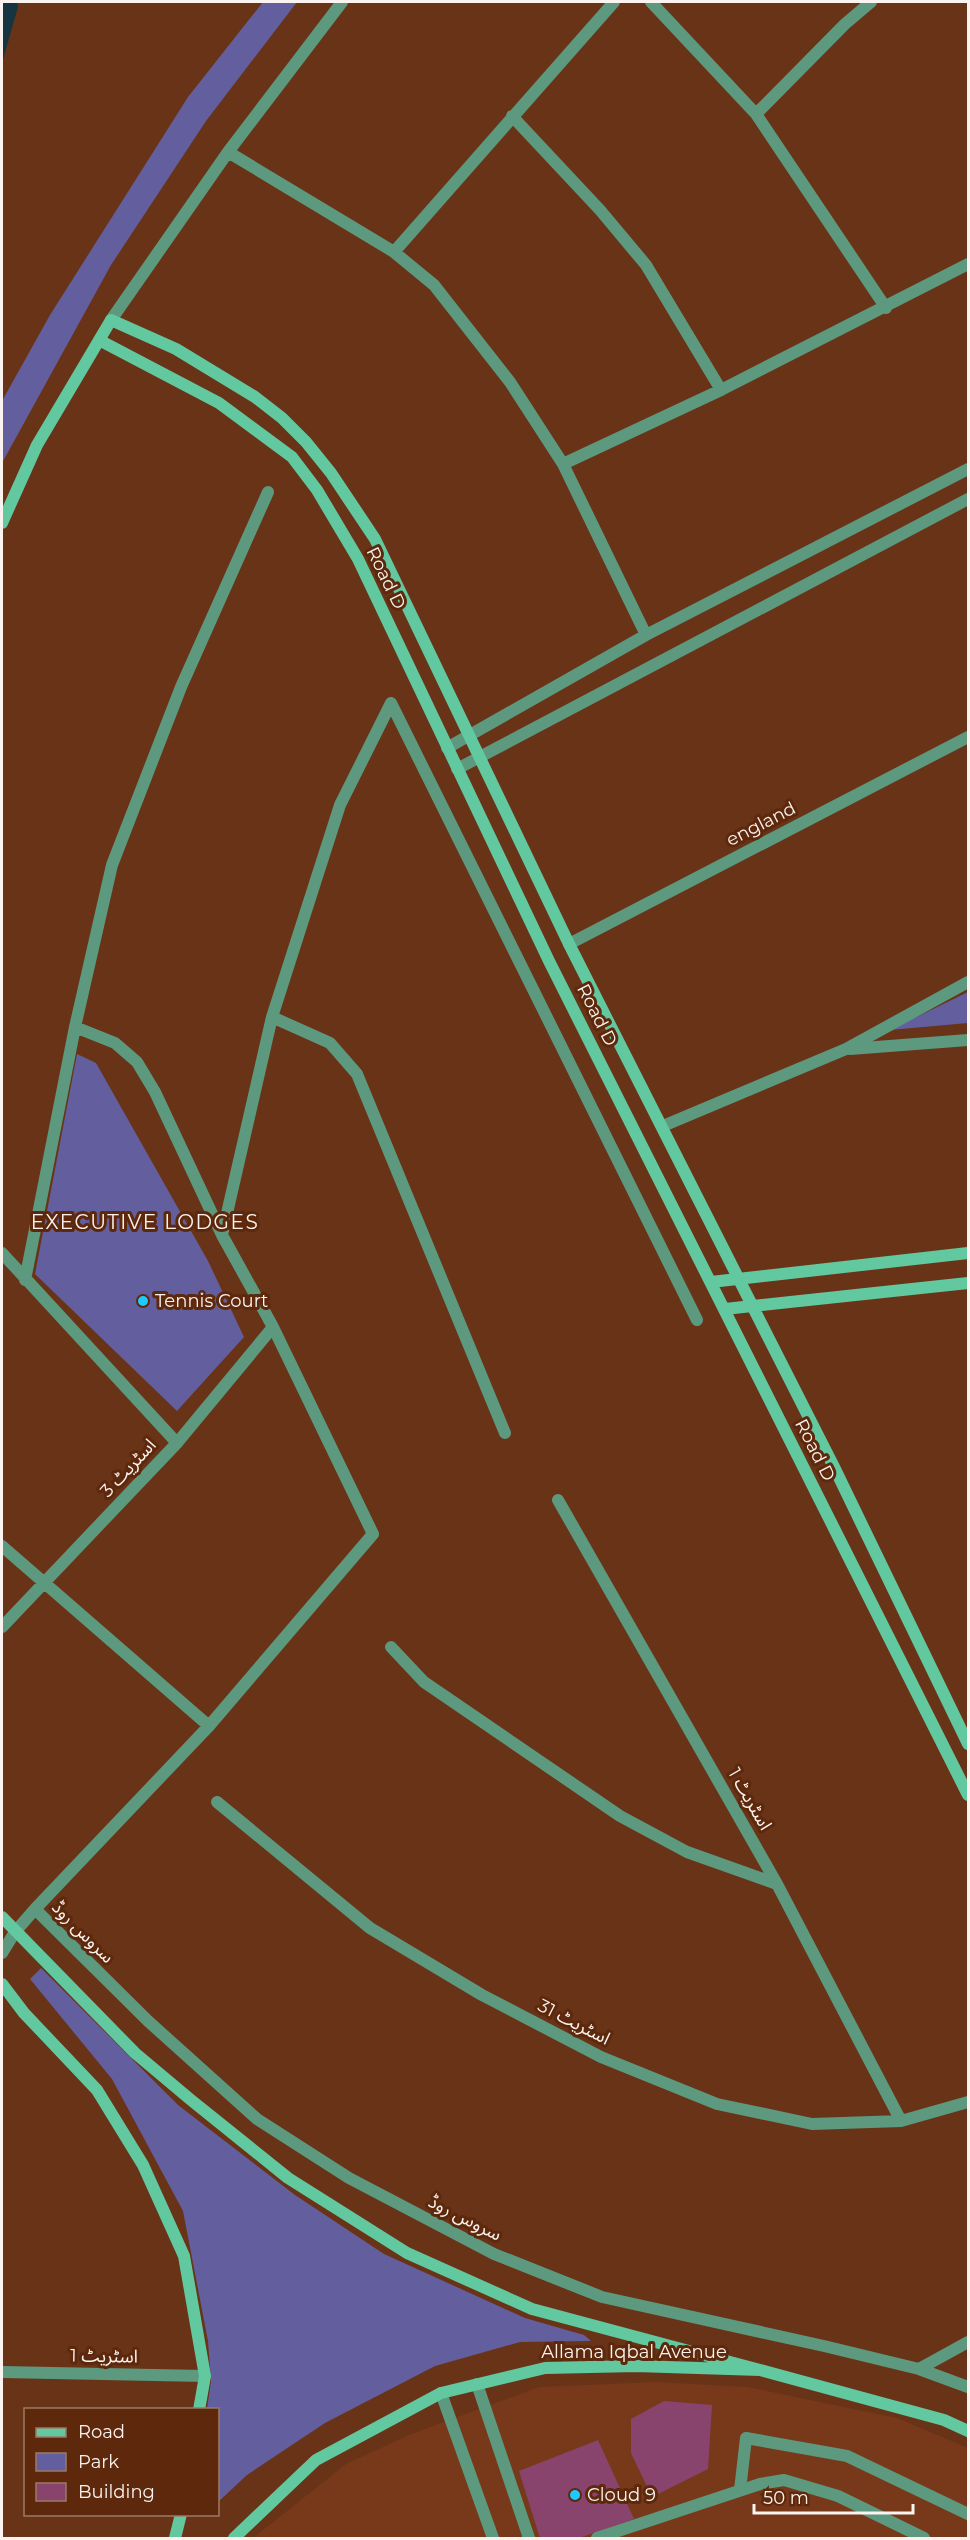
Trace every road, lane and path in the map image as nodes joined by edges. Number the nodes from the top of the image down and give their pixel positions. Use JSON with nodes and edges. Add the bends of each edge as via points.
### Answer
{"nodes":[{"id":1,"x":342,"y":2,"type":"edge"},
{"id":2,"x":614,"y":2,"type":"edge"},
{"id":3,"x":651,"y":2,"type":"edge"},
{"id":4,"x":872,"y":2,"type":"edge"},
{"id":5,"x":756,"y":114,"type":"junction"},
{"id":6,"x":512,"y":116,"type":"junction"},
{"id":7,"x":228,"y":152,"type":"junction"},
{"id":8,"x":394,"y":252,"type":"junction"},
{"id":9,"x":969,"y":264,"type":"edge"},
{"id":10,"x":886,"y":308,"type":"junction"},
{"id":11,"x":111,"y":320,"type":"junction"},
{"id":12,"x":99,"y":340,"type":"junction"},
{"id":13,"x":721,"y":390,"type":"junction"},
{"id":14,"x":563,"y":464,"type":"junction"},
{"id":15,"x":969,"y":469,"type":"edge"},
{"id":16,"x":268,"y":492,"type":"dead end"},
{"id":17,"x":969,"y":499,"type":"edge"},
{"id":18,"x":2,"y":523,"type":"edge"},
{"id":19,"x":646,"y":635,"type":"junction"},
{"id":20,"x":468,"y":735,"type":"junction"},
{"id":21,"x":969,"y":736,"type":"edge"},
{"id":22,"x":447,"y":748,"type":"junction"},
{"id":23,"x":478,"y":758,"type":"junction"},
{"id":24,"x":457,"y":769,"type":"junction"},
{"id":25,"x":569,"y":944,"type":"junction"},
{"id":26,"x":969,"y":982,"type":"edge"},
{"id":27,"x":272,"y":1017,"type":"junction"},
{"id":28,"x":75,"y":1027,"type":"junction"},
{"id":29,"x":969,"y":1040,"type":"edge"},
{"id":30,"x":846,"y":1049,"type":"junction"},
{"id":31,"x":663,"y":1126,"type":"junction"},
{"id":32,"x":222,"y":1235,"type":"junction"},
{"id":33,"x":2,"y":1253,"type":"edge"},
{"id":34,"x":969,"y":1253,"type":"edge"},
{"id":35,"x":738,"y":1278,"type":"junction"},
{"id":36,"x":25,"y":1280,"type":"junction"},
{"id":37,"x":711,"y":1282,"type":"junction"},
{"id":38,"x":969,"y":1283,"type":"edge"},
{"id":39,"x":752,"y":1305,"type":"junction"},
{"id":40,"x":724,"y":1310,"type":"junction"},
{"id":41,"x":697,"y":1320,"type":"dead end"},
{"id":42,"x":273,"y":1327,"type":"junction"},
{"id":43,"x":506,"y":1433,"type":"dead end"},
{"id":44,"x":177,"y":1443,"type":"junction"},
{"id":45,"x":558,"y":1500,"type":"dead end"},
{"id":46,"x":2,"y":1546,"type":"edge"},
{"id":47,"x":45,"y":1583,"type":"junction"},
{"id":48,"x":2,"y":1627,"type":"edge"},
{"id":49,"x":391,"y":1647,"type":"dead end"},
{"id":50,"x":209,"y":1726,"type":"junction"},
{"id":51,"x":969,"y":1744,"type":"edge"},
{"id":52,"x":969,"y":1795,"type":"edge"},
{"id":53,"x":217,"y":1802,"type":"dead end"},
{"id":54,"x":777,"y":1884,"type":"junction"},
{"id":55,"x":35,"y":1909,"type":"junction"},
{"id":56,"x":2,"y":1917,"type":"edge"},
{"id":57,"x":15,"y":1932,"type":"junction"},
{"id":58,"x":2,"y":1953,"type":"edge"},
{"id":59,"x":2,"y":1984,"type":"edge"},
{"id":60,"x":969,"y":2102,"type":"edge"},
{"id":61,"x":901,"y":2121,"type":"junction"},
{"id":62,"x":969,"y":2342,"type":"edge"},
{"id":63,"x":919,"y":2369,"type":"junction"},
{"id":64,"x":760,"y":2370,"type":"junction"},
{"id":65,"x":2,"y":2372,"type":"edge"},
{"id":66,"x":205,"y":2376,"type":"junction"},
{"id":67,"x":477,"y":2384,"type":"junction"},
{"id":68,"x":969,"y":2387,"type":"edge"},
{"id":69,"x":441,"y":2393,"type":"junction"},
{"id":70,"x":199,"y":2408,"type":"edge"},
{"id":71,"x":969,"y":2431,"type":"edge"},
{"id":72,"x":740,"y":2490,"type":"junction"},
{"id":73,"x":969,"y":2514,"type":"edge"},
{"id":74,"x":180,"y":2516,"type":"edge"},
{"id":75,"x":175,"y":2538,"type":"edge"},
{"id":76,"x":234,"y":2538,"type":"edge"},
{"id":77,"x":493,"y":2538,"type":"edge"},
{"id":78,"x":529,"y":2538,"type":"edge"},
{"id":79,"x":597,"y":2538,"type":"edge"},
{"id":80,"x":924,"y":2538,"type":"edge"}],
"edges":[{"from":1,"to":7,"type":"street"},
{"from":2,"to":6,"type":"street"},
{"from":3,"to":5,"type":"street"},
{"from":4,"to":5,"type":"street"},
{"from":5,"to":10,"type":"street"},
{"from":6,"to":8,"type":"street"},
{"from":6,"to":13,"type":"street","via":[[646,265]]},
{"from":7,"to":8,"type":"street"},
{"from":7,"to":11,"type":"street"},
{"from":8,"to":14,"type":"street","via":[[434,285],[465,322]]},
{"from":9,"to":10,"type":"street"},
{"from":10,"to":13,"type":"street"},
{"from":11,"to":12,"type":"street"},
{"from":11,"to":20,"type":"street","name":"Road D","via":[[176,349],[255,398],[306,442],[375,539]]},
{"from":12,"to":18,"type":"street","via":[[37,445]]},
{"from":12,"to":22,"type":"street","name":"Road D","via":[[219,403],[298,464],[358,559]]},
{"from":13,"to":14,"type":"street"},
{"from":14,"to":19,"type":"street"},
{"from":15,"to":19,"type":"street"},
{"from":16,"to":28,"type":"street","via":[[181,687],[112,865]]},
{"from":17,"to":23,"type":"street"},
{"from":19,"to":20,"type":"street"},
{"from":20,"to":22,"type":"street"},
{"from":20,"to":23,"type":"street","name":"Road D"},
{"from":21,"to":25,"type":"street","name":"england"},
{"from":22,"to":24,"type":"street","name":"Road D"},
{"from":23,"to":24,"type":"street"},
{"from":23,"to":25,"type":"street","name":"Road D"},
{"from":24,"to":37,"type":"street","name":"Road D"},
{"from":25,"to":31,"type":"street","name":"Road D"},
{"from":26,"to":30,"type":"street"},
{"from":27,"to":32,"type":"street"},
{"from":27,"to":41,"type":"street","via":[[340,805],[391,703]]},
{"from":27,"to":43,"type":"street","via":[[330,1043],[357,1074]]},
{"from":28,"to":32,"type":"street","via":[[115,1043],[137,1062]]},
{"from":28,"to":36,"type":"street"},
{"from":29,"to":30,"type":"street"},
{"from":30,"to":31,"type":"street"},
{"from":31,"to":35,"type":"street","name":"Road D"},
{"from":32,"to":42,"type":"street"},
{"from":33,"to":36,"type":"street"},
{"from":34,"to":35,"type":"street"},
{"from":35,"to":37,"type":"street"},
{"from":35,"to":39,"type":"street","name":"Road D"},
{"from":36,"to":44,"type":"street"},
{"from":37,"to":40,"type":"street","name":"Road D"},
{"from":38,"to":39,"type":"street"},
{"from":39,"to":40,"type":"street"},
{"from":39,"to":51,"type":"street","name":"Road D"},
{"from":40,"to":52,"type":"street","name":"Road D"},
{"from":42,"to":44,"type":"street","name":"اسٹریٹ 3"},
{"from":42,"to":50,"type":"street","via":[[373,1534]]},
{"from":44,"to":47,"type":"street","name":"اسٹریٹ 3"},
{"from":45,"to":54,"type":"street","name":"اسٹریٹ 1"},
{"from":46,"to":47,"type":"street"},
{"from":47,"to":48,"type":"street","name":"اسٹریٹ 3"},
{"from":47,"to":50,"type":"street"},
{"from":49,"to":54,"type":"street","via":[[424,1682],[621,1816],[687,1852]]},
{"from":50,"to":55,"type":"street"},
{"from":53,"to":61,"type":"street","name":"اسٹریٹ 31","via":[[370,1928],[482,1995],[601,2057],[717,2104],[812,2124]]},
{"from":54,"to":61,"type":"street","name":"اسٹریٹ 1"},
{"from":55,"to":57,"type":"street"},
{"from":55,"to":63,"type":"street","name":"سروس روڈ","via":[[148,2021],[257,2119],[349,2178],[494,2254],[602,2297]]},
{"from":56,"to":57,"type":"street"},
{"from":57,"to":58,"type":"street"},
{"from":57,"to":64,"type":"street","via":[[135,2053],[191,2100],[288,2178],[407,2253],[532,2309]]},
{"from":59,"to":66,"type":"street","via":[[97,2090],[143,2165],[184,2256]]},
{"from":60,"to":61,"type":"street","name":"اسٹریٹ 31"},
{"from":62,"to":63,"type":"street"},
{"from":63,"to":68,"type":"street","name":"سروس روڈ"},
{"from":64,"to":67,"type":"street","name":"Allama Iqbal Avenue","via":[[545,2368]]},
{"from":64,"to":71,"type":"street","name":"Allama Iqbal Avenue","via":[[944,2420]]},
{"from":65,"to":66,"type":"street","name":"اسٹریٹ 1"},
{"from":66,"to":70,"type":"street"},
{"from":67,"to":69,"type":"street","name":"Allama Iqbal Avenue"},
{"from":67,"to":78,"type":"street"},
{"from":69,"to":76,"type":"street","name":"Allama Iqbal Avenue","via":[[316,2460]]},
{"from":69,"to":77,"type":"street"},
{"from":72,"to":73,"type":"street","via":[[746,2438],[847,2456]]},
{"from":72,"to":79,"type":"street"},
{"from":72,"to":80,"type":"street","via":[[784,2480],[838,2496]]},
{"from":74,"to":75,"type":"street"}]}
